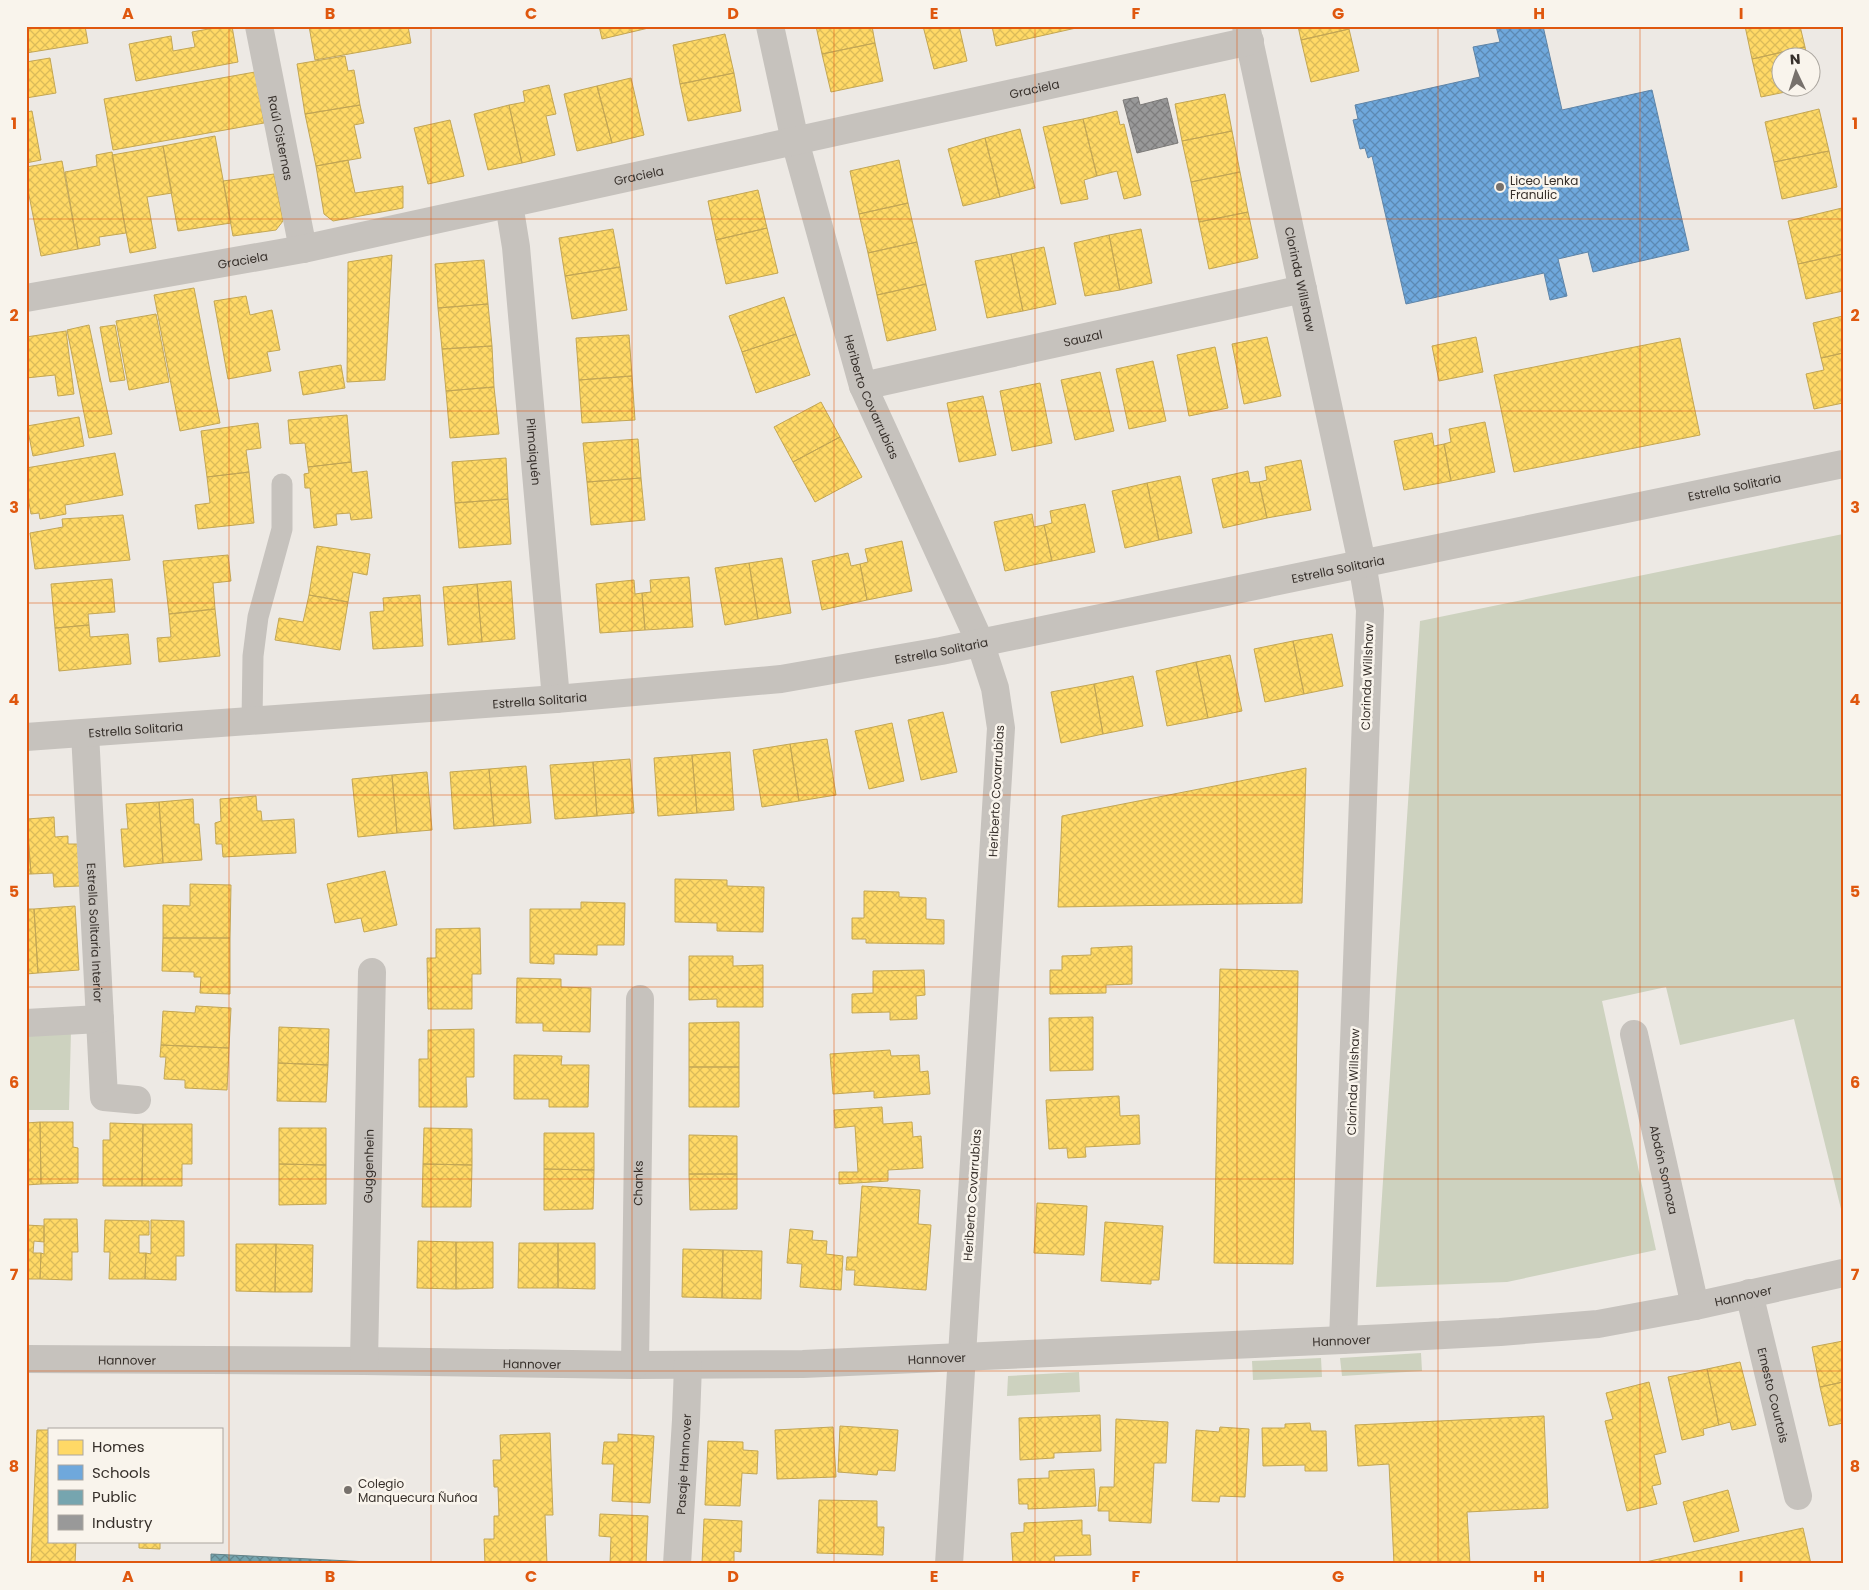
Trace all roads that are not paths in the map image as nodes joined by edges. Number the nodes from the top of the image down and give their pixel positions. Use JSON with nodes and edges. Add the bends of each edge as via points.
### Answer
{"nodes":[{"id":1,"x":259,"y":26,"type":"edge"},
{"id":2,"x":770,"y":26,"type":"edge"},
{"id":3,"x":1248,"y":34,"type":"edge"},
{"id":4,"x":795,"y":141,"type":"junction"},
{"id":5,"x":509,"y":204,"type":"junction"},
{"id":6,"x":302,"y":250,"type":"junction"},
{"id":7,"x":1303,"y":289,"type":"junction"},
{"id":8,"x":26,"y":298,"type":"edge"},
{"id":9,"x":863,"y":386,"type":"junction"},
{"id":10,"x":1843,"y":464,"type":"edge"},
{"id":11,"x":282,"y":484,"type":"dead end"},
{"id":12,"x":1362,"y":563,"type":"junction"},
{"id":13,"x":980,"y":642,"type":"junction"},
{"id":14,"x":556,"y":698,"type":"junction"},
{"id":15,"x":252,"y":721,"type":"junction"},
{"id":16,"x":85,"y":733,"type":"junction"},
{"id":17,"x":26,"y":737,"type":"edge"},
{"id":18,"x":372,"y":972,"type":"dead end"},
{"id":19,"x":640,"y":999,"type":"dead end"},
{"id":20,"x":100,"y":1018,"type":"junction"},
{"id":21,"x":26,"y":1023,"type":"edge"},
{"id":22,"x":1634,"y":1034,"type":"dead end"},
{"id":23,"x":137,"y":1100,"type":"dead end"},
{"id":24,"x":1843,"y":1273,"type":"edge"},
{"id":25,"x":1749,"y":1293,"type":"junction"},
{"id":26,"x":1695,"y":1306,"type":"junction"},
{"id":27,"x":1343,"y":1340,"type":"junction"},
{"id":28,"x":962,"y":1357,"type":"junction"},
{"id":29,"x":26,"y":1359,"type":"edge"},
{"id":30,"x":364,"y":1361,"type":"junction"},
{"id":31,"x":635,"y":1365,"type":"junction"},
{"id":32,"x":688,"y":1365,"type":"junction"},
{"id":33,"x":1798,"y":1496,"type":"dead end"},
{"id":34,"x":677,"y":1564,"type":"edge"},
{"id":35,"x":949,"y":1564,"type":"edge"}],
"edges":[{"from":1,"to":6,"type":"street","name":"Raúl Cisternas"},
{"from":2,"to":4,"type":"street","name":"Heriberto Covarrubias"},
{"from":3,"to":4,"type":"street","name":"Graciela"},
{"from":3,"to":7,"type":"street","name":"Clorinda Willshaw"},
{"from":4,"to":5,"type":"street","name":"Graciela"},
{"from":4,"to":9,"type":"street","name":"Heriberto Covarrubias"},
{"from":5,"to":6,"type":"street","name":"Graciela"},
{"from":5,"to":14,"type":"street","name":"Pilmaiquén","via":[[516,247]]},
{"from":6,"to":8,"type":"street","name":"Graciela"},
{"from":7,"to":9,"type":"street","name":"Sauzal"},
{"from":7,"to":12,"type":"street","name":"Clorinda Willshaw"},
{"from":9,"to":13,"type":"street","name":"Heriberto Covarrubias"},
{"from":10,"to":12,"type":"street","name":"Estrella Solitaria"},
{"from":11,"to":15,"type":"lane","via":[[282,529],[258,617],[253,656]]},
{"from":12,"to":13,"type":"street","name":"Estrella Solitaria"},
{"from":12,"to":27,"type":"street","name":"Clorinda Willshaw","via":[[1370,610]]},
{"from":13,"to":14,"type":"street","name":"Estrella Solitaria","via":[[781,679]]},
{"from":13,"to":28,"type":"street","name":"Heriberto Covarrubias","via":[[995,688],[1001,728]]},
{"from":14,"to":15,"type":"street","name":"Estrella Solitaria"},
{"from":15,"to":16,"type":"street","name":"Estrella Solitaria"},
{"from":16,"to":17,"type":"street","name":"Estrella Solitaria"},
{"from":16,"to":20,"type":"street","name":"Estrella Solitaria Interior"},
{"from":18,"to":30,"type":"street","name":"Guggenhein"},
{"from":19,"to":31,"type":"street","name":"Chanks"},
{"from":20,"to":21,"type":"street"},
{"from":20,"to":23,"type":"street","name":"Estrella Solitaria Interior","via":[[104,1097]]},
{"from":22,"to":26,"type":"street","name":"Abdón Somoza"},
{"from":24,"to":25,"type":"street","name":"Hannover"},
{"from":25,"to":26,"type":"street","name":"Hannover"},
{"from":25,"to":33,"type":"street","name":"Ernesto Courtois"},
{"from":26,"to":27,"type":"street","name":"Hannover","via":[[1598,1324]]},
{"from":27,"to":28,"type":"street","name":"Hannover"},
{"from":28,"to":32,"type":"street","name":"Hannover"},
{"from":28,"to":35,"type":"street","name":"Heriberto Covarrubias"},
{"from":29,"to":30,"type":"street","name":"Hannover"},
{"from":30,"to":31,"type":"street","name":"Hannover"},
{"from":31,"to":32,"type":"street","name":"Hannover"},
{"from":32,"to":34,"type":"street","name":"Pasaje Hannover"}]}
